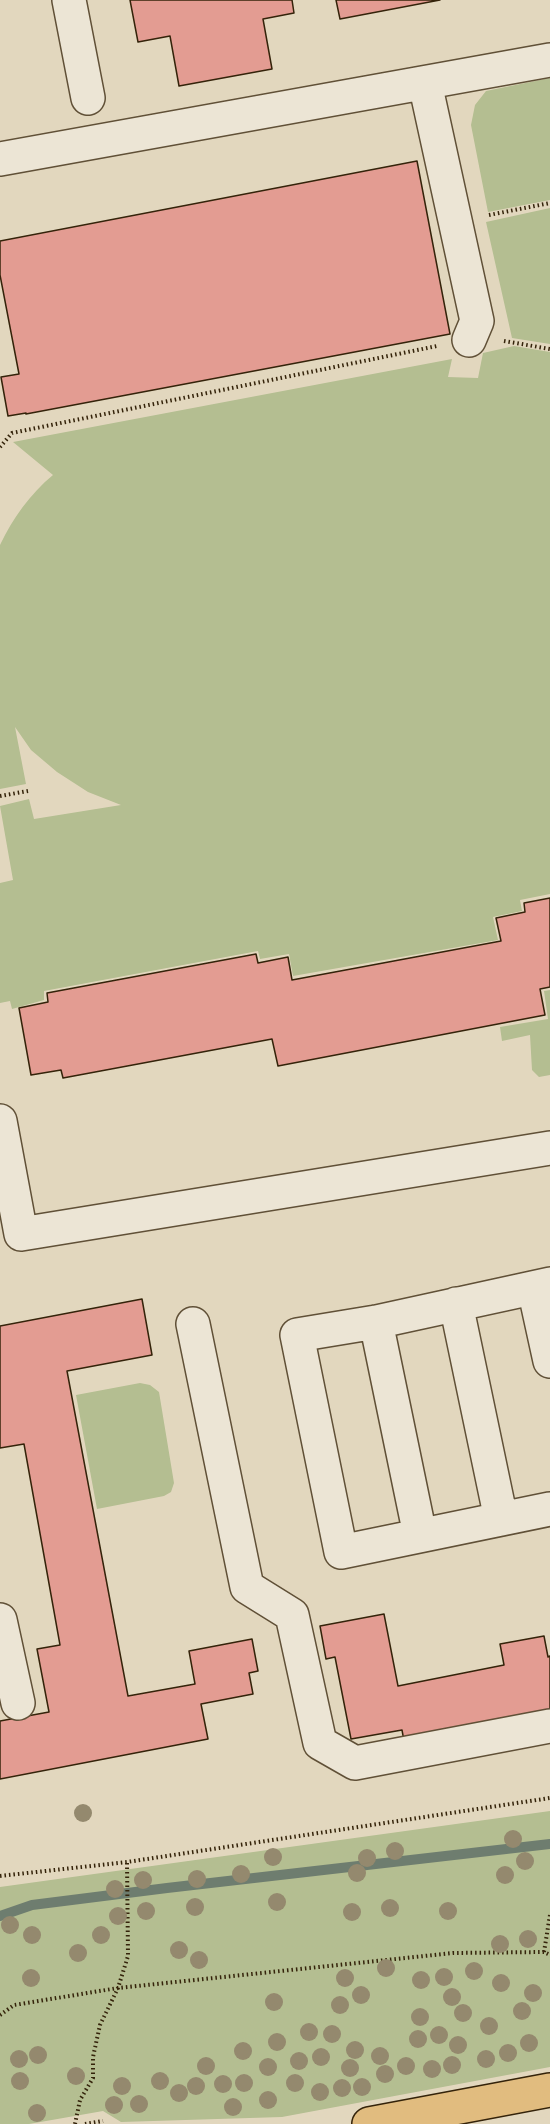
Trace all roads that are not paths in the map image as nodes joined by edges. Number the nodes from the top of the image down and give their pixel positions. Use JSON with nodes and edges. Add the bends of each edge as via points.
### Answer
{"nodes":[{"id":1,"x":69,"y":0,"type":"edge"},
{"id":2,"x":550,"y":60,"type":"edge"},
{"id":3,"x":425,"y":83,"type":"junction"},
{"id":4,"x":88,"y":98,"type":"dead end"},
{"id":5,"x":0,"y":159,"type":"edge"},
{"id":6,"x":473,"y":330,"type":"road end"},
{"id":7,"x":0,"y":1122,"type":"edge"},
{"id":8,"x":550,"y":1148,"type":"edge"},
{"id":9,"x":11,"y":1236,"type":"edge"},
{"id":10,"x":542,"y":1286,"type":"edge"},
{"id":11,"x":456,"y":1304,"type":"junction"},
{"id":12,"x":376,"y":1322,"type":"junction"},
{"id":13,"x":193,"y":1324,"type":"dead end"},
{"id":14,"x":550,"y":1361,"type":"edge"},
{"id":15,"x":550,"y":1509,"type":"edge"},
{"id":16,"x":501,"y":1519,"type":"junction"},
{"id":17,"x":420,"y":1535,"type":"junction"},
{"id":18,"x":0,"y":1620,"type":"edge"},
{"id":19,"x":18,"y":1703,"type":"dead end"},
{"id":20,"x":550,"y":1726,"type":"edge"},
{"id":21,"x":550,"y":2090,"type":"edge"},
{"id":22,"x":369,"y":2124,"type":"edge"}],
"edges":[{"from":1,"to":4,"type":"lane"},
{"from":2,"to":3,"type":"lane"},
{"from":3,"to":5,"type":"lane"},
{"from":3,"to":6,"type":"lane","via":[[455,221]]},
{"from":7,"to":9,"type":"lane"},
{"from":8,"to":9,"type":"lane"},
{"from":10,"to":11,"type":"lane"},
{"from":10,"to":14,"type":"lane"},
{"from":11,"to":12,"type":"lane"},
{"from":11,"to":16,"type":"lane"},
{"from":12,"to":17,"type":"lane"},
{"from":12,"to":17,"type":"lane","via":[[297,1335],[341,1552]]},
{"from":13,"to":20,"type":"lane","via":[[248,1587],[292,1615],[320,1743],[355,1763]]},
{"from":15,"to":16,"type":"lane"},
{"from":16,"to":17,"type":"lane"},
{"from":18,"to":19,"type":"lane"},
{"from":21,"to":22,"type":"main road"}]}
